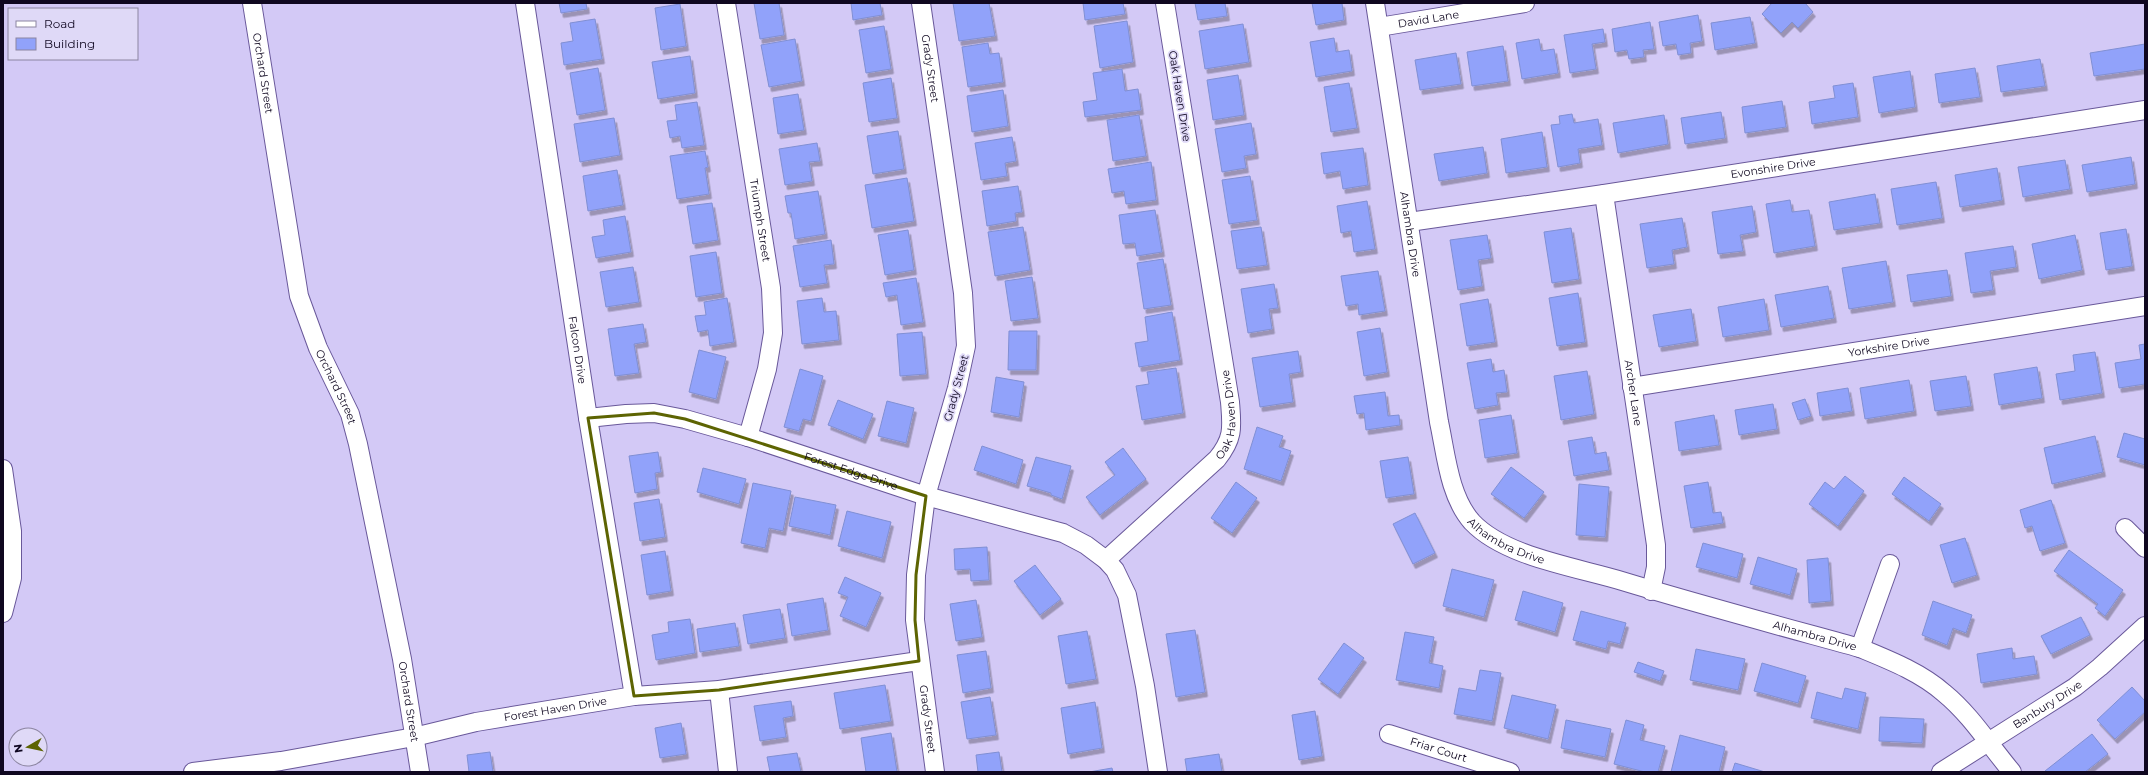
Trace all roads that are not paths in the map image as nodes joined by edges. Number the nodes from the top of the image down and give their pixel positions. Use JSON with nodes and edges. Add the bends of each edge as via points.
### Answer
{"nodes":[{"id":1,"x":252,"y":3,"type":"edge"},
{"id":2,"x":525,"y":3,"type":"edge"},
{"id":3,"x":726,"y":3,"type":"edge"},
{"id":4,"x":921,"y":3,"type":"edge"},
{"id":5,"x":1165,"y":3,"type":"edge"},
{"id":6,"x":1375,"y":3,"type":"edge"},
{"id":7,"x":1525,"y":3,"type":"edge"},
{"id":8,"x":1379,"y":27,"type":"junction"},
{"id":9,"x":2141,"y":110,"type":"edge"},
{"id":10,"x":1604,"y":194,"type":"junction"},
{"id":11,"x":1409,"y":222,"type":"junction"},
{"id":12,"x":2145,"y":306,"type":"edge"},
{"id":13,"x":1632,"y":387,"type":"junction"},
{"id":14,"x":588,"y":418,"type":"junction"},
{"id":15,"x":748,"y":437,"type":"junction"},
{"id":16,"x":3,"y":469,"type":"edge"},
{"id":17,"x":926,"y":496,"type":"junction"},
{"id":18,"x":2125,"y":528,"type":"dead end"},
{"id":19,"x":2145,"y":548,"type":"edge"},
{"id":20,"x":1106,"y":560,"type":"junction"},
{"id":21,"x":1890,"y":564,"type":"dead end"},
{"id":22,"x":1651,"y":591,"type":"junction"},
{"id":23,"x":3,"y":613,"type":"edge"},
{"id":24,"x":2145,"y":626,"type":"edge"},
{"id":25,"x":1860,"y":648,"type":"junction"},
{"id":26,"x":919,"y":661,"type":"junction"},
{"id":27,"x":719,"y":690,"type":"junction"},
{"id":28,"x":634,"y":696,"type":"junction"},
{"id":29,"x":1389,"y":734,"type":"dead end"},
{"id":30,"x":414,"y":737,"type":"junction"},
{"id":31,"x":1987,"y":741,"type":"junction"},
{"id":32,"x":193,"y":772,"type":"edge"},
{"id":33,"x":420,"y":772,"type":"edge"},
{"id":34,"x":728,"y":772,"type":"edge"},
{"id":35,"x":935,"y":772,"type":"edge"},
{"id":36,"x":1158,"y":772,"type":"edge"},
{"id":37,"x":1510,"y":772,"type":"edge"},
{"id":38,"x":1941,"y":772,"type":"edge"},
{"id":39,"x":2012,"y":772,"type":"edge"}],
"edges":[{"from":1,"to":30,"type":"street","name":"Orchard Street","via":[[299,296],[318,348],[350,414],[381,553]]},
{"from":2,"to":14,"type":"street","name":"Falcon Drive"},
{"from":3,"to":15,"type":"street","name":"Triumph Street","via":[[771,288],[773,333],[767,369]]},
{"from":4,"to":17,"type":"street","name":"Grady Street","via":[[963,293],[966,346],[957,388]]},
{"from":5,"to":20,"type":"street","name":"Oak Haven Drive","via":[[1232,425],[1227,446],[1217,459]]},
{"from":6,"to":8,"type":"street","name":"Alhambra Drive"},
{"from":7,"to":8,"type":"street","name":"David Lane"},
{"from":8,"to":11,"type":"street","name":"Alhambra Drive"},
{"from":9,"to":10,"type":"street","name":"Evonshire Drive"},
{"from":10,"to":11,"type":"street","name":"Evonshire Drive"},
{"from":10,"to":13,"type":"street","name":"Archer Lane"},
{"from":11,"to":22,"type":"street","name":"Alhambra Drive","via":[[1448,466],[1455,491],[1471,520],[1487,536],[1520,552]]},
{"from":12,"to":13,"type":"street","name":"Yorkshire Drive"},
{"from":13,"to":22,"type":"street","name":"Archer Lane","via":[[1656,545],[1656,567]]},
{"from":14,"to":15,"type":"street","name":"Forest Edge Drive","via":[[654,413]]},
{"from":14,"to":28,"type":"street","name":"Falcon Drive"},
{"from":15,"to":17,"type":"street","name":"Forest Edge Drive"},
{"from":16,"to":23,"type":"street","via":[[12,532],[12,578]]},
{"from":17,"to":20,"type":"street","name":"Forest Edge Drive","via":[[1063,533],[1086,545]]},
{"from":17,"to":26,"type":"street","name":"Grady Street","via":[[916,575],[914,620]]},
{"from":18,"to":19,"type":"street"},
{"from":20,"to":36,"type":"street","via":[[1115,570],[1127,595],[1132,615],[1146,686]]},
{"from":21,"to":25,"type":"street"},
{"from":22,"to":25,"type":"street","name":"Alhambra Drive"},
{"from":24,"to":31,"type":"street","name":"Banbury Drive","via":[[2075,687],[2017,725]]},
{"from":25,"to":31,"type":"street","name":"Alhambra Drive","via":[[1888,660],[1939,689],[1958,706]]},
{"from":26,"to":27,"type":"street","name":"Forest Haven Drive"},
{"from":26,"to":35,"type":"street","name":"Grady Street"},
{"from":27,"to":28,"type":"street","name":"Forest Haven Drive"},
{"from":27,"to":34,"type":"street"},
{"from":28,"to":30,"type":"street","name":"Forest Haven Drive","via":[[476,722]]},
{"from":29,"to":37,"type":"street","name":"Friar Court"},
{"from":30,"to":32,"type":"street","name":"Forest Haven Drive","via":[[281,761]]},
{"from":30,"to":33,"type":"street","name":"Orchard Street"},
{"from":31,"to":38,"type":"street","name":"Banbury Drive"},
{"from":31,"to":39,"type":"street","name":"Alhambra Drive"}]}
